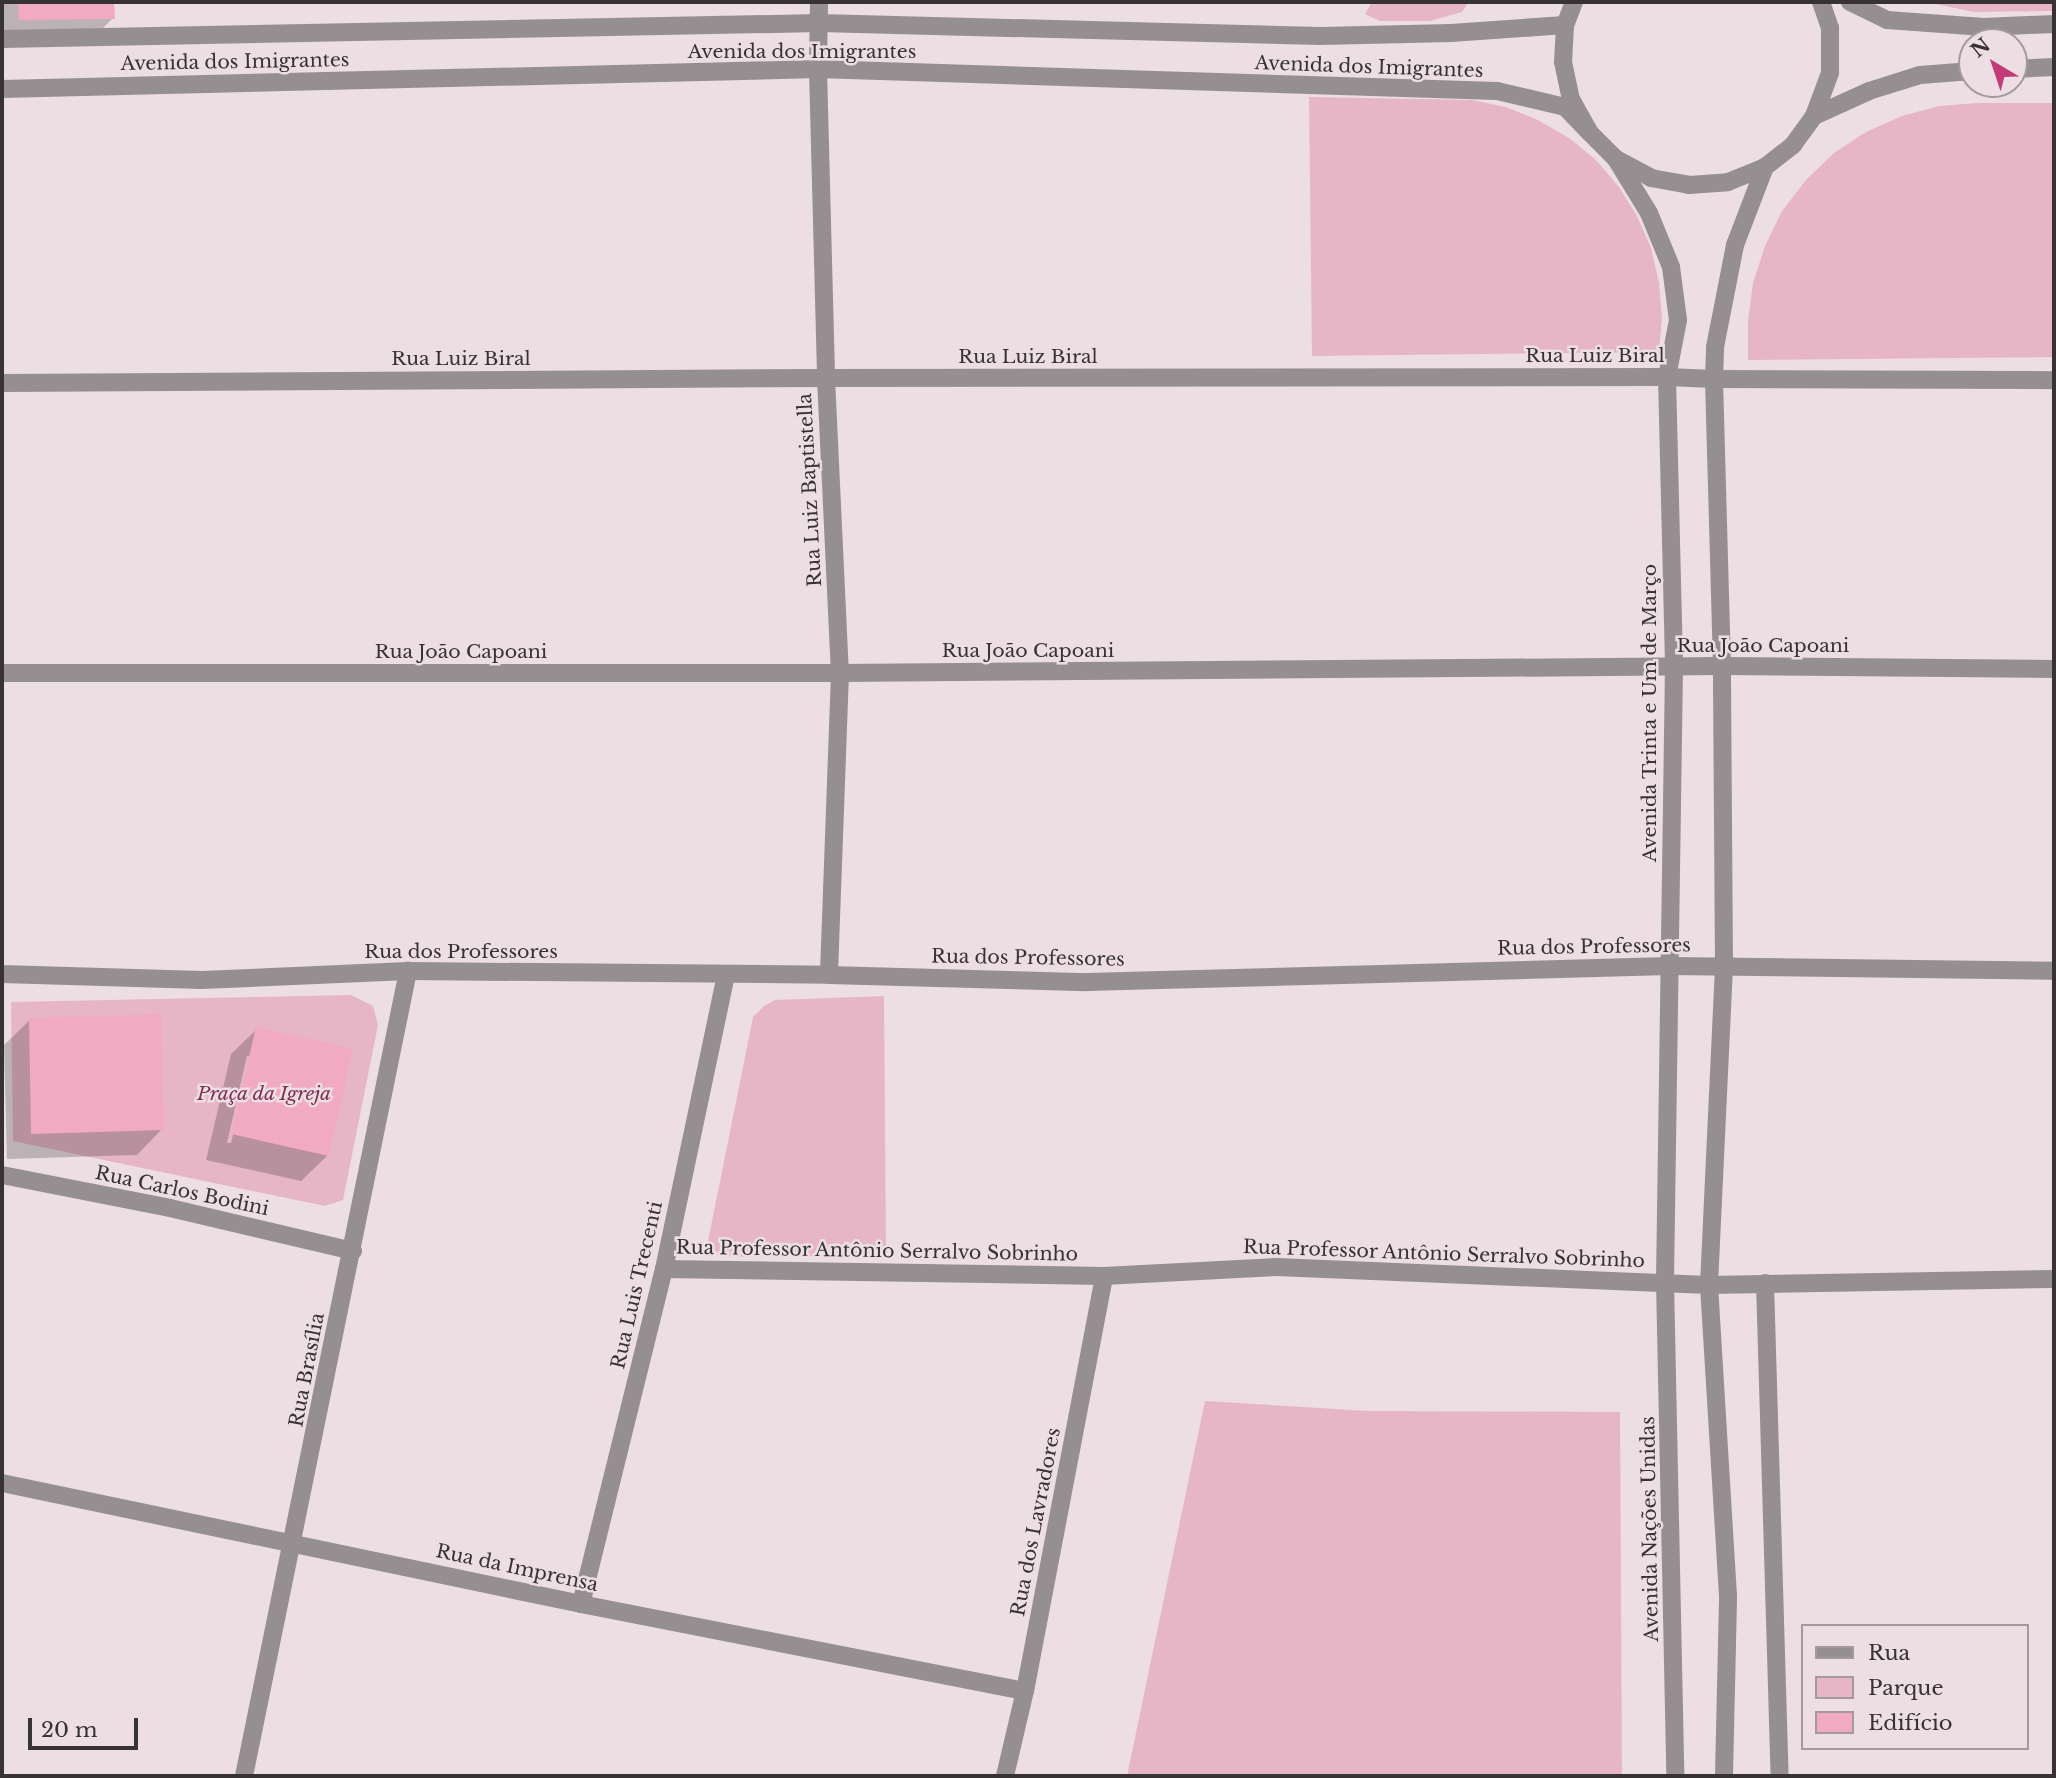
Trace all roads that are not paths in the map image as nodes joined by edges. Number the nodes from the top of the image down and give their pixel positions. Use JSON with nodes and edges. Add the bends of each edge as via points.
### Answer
{"nodes":[{"id":1,"x":819,"y":2,"type":"edge"},
{"id":2,"x":1574,"y":2,"type":"edge"},
{"id":3,"x":1821,"y":2,"type":"edge"},
{"id":4,"x":1850,"y":2,"type":"edge"},
{"id":5,"x":820,"y":23,"type":"junction"},
{"id":6,"x":2054,"y":24,"type":"edge"},
{"id":7,"x":1565,"y":25,"type":"junction"},
{"id":8,"x":2,"y":39,"type":"edge"},
{"id":9,"x":2054,"y":67,"type":"edge"},
{"id":10,"x":2028,"y":68,"type":"edge"},
{"id":11,"x":818,"y":69,"type":"junction"},
{"id":12,"x":1958,"y":72,"type":"edge"},
{"id":13,"x":2,"y":89,"type":"edge"},
{"id":14,"x":1814,"y":116,"type":"junction"},
{"id":15,"x":1589,"y":132,"type":"junction"},
{"id":16,"x":1616,"y":159,"type":"junction"},
{"id":17,"x":1765,"y":167,"type":"junction"},
{"id":18,"x":1667,"y":377,"type":"junction"},
{"id":19,"x":826,"y":378,"type":"junction"},
{"id":20,"x":1714,"y":380,"type":"junction"},
{"id":21,"x":2054,"y":380,"type":"edge"},
{"id":22,"x":2,"y":383,"type":"edge"},
{"id":23,"x":1722,"y":666,"type":"junction"},
{"id":24,"x":1674,"y":667,"type":"junction"},
{"id":25,"x":2054,"y":669,"type":"edge"},
{"id":26,"x":2,"y":673,"type":"edge"},
{"id":27,"x":840,"y":673,"type":"junction"},
{"id":28,"x":1669,"y":966,"type":"junction"},
{"id":29,"x":1724,"y":966,"type":"junction"},
{"id":30,"x":408,"y":971,"type":"junction"},
{"id":31,"x":2054,"y":971,"type":"edge"},
{"id":32,"x":2,"y":974,"type":"edge"},
{"id":33,"x":726,"y":975,"type":"junction"},
{"id":34,"x":829,"y":975,"type":"junction"},
{"id":35,"x":2,"y":1175,"type":"edge"},
{"id":36,"x":353,"y":1251,"type":"junction"},
{"id":37,"x":664,"y":1269,"type":"junction"},
{"id":38,"x":1104,"y":1276,"type":"junction"},
{"id":39,"x":2054,"y":1279,"type":"edge"},
{"id":40,"x":1665,"y":1281,"type":"junction"},
{"id":41,"x":1765,"y":1283,"type":"junction"},
{"id":42,"x":1709,"y":1285,"type":"junction"},
{"id":43,"x":2,"y":1483,"type":"edge"},
{"id":44,"x":294,"y":1542,"type":"junction"},
{"id":45,"x":581,"y":1604,"type":"junction"},
{"id":46,"x":1025,"y":1691,"type":"junction"},
{"id":47,"x":244,"y":1776,"type":"edge"},
{"id":48,"x":1005,"y":1776,"type":"edge"},
{"id":49,"x":1675,"y":1776,"type":"edge"},
{"id":50,"x":1724,"y":1776,"type":"edge"},
{"id":51,"x":1780,"y":1776,"type":"edge"}],
"edges":[{"from":1,"to":5,"type":"street","name":"Rua Luiz Baptistella"},
{"from":2,"to":7,"type":"street"},
{"from":3,"to":14,"type":"street","via":[[1830,28],[1830,74]]},
{"from":4,"to":6,"type":"street","via":[[1887,20],[1984,27]]},
{"from":5,"to":7,"type":"street","name":"Avenida dos Imigrantes","via":[[1321,36]]},
{"from":5,"to":8,"type":"street","name":"Avenida dos Imigrantes"},
{"from":5,"to":11,"type":"street","name":"Rua Luiz Baptistella"},
{"from":7,"to":15,"type":"street","via":[[1563,62],[1571,99]]},
{"from":9,"to":10,"type":"street"},
{"from":11,"to":13,"type":"street","name":"Avenida dos Imigrantes"},
{"from":11,"to":15,"type":"street","name":"Avenida dos Imigrantes","via":[[1497,92],[1565,107]]},
{"from":11,"to":19,"type":"street","name":"Rua Luiz Baptistella"},
{"from":12,"to":14,"type":"street","via":[[1920,75]]},
{"from":14,"to":17,"type":"street","via":[[1793,145]]},
{"from":15,"to":16,"type":"street","name":"Avenida dos Imigrantes"},
{"from":16,"to":17,"type":"street","via":[[1651,178],[1689,185],[1728,182]]},
{"from":16,"to":18,"type":"street","name":"Avenida Trinta e Um de Março","via":[[1649,213],[1671,267],[1678,320]]},
{"from":17,"to":20,"type":"street","via":[[1735,245],[1715,347]]},
{"from":18,"to":19,"type":"street","name":"Rua Luiz Biral"},
{"from":18,"to":20,"type":"street","name":"Rua Luiz Biral"},
{"from":18,"to":24,"type":"street","name":"Avenida Trinta e Um de Março"},
{"from":19,"to":22,"type":"street","name":"Rua Luiz Biral"},
{"from":19,"to":27,"type":"street","name":"Rua Luiz Baptistella"},
{"from":20,"to":21,"type":"street","name":"Rua Luiz Biral"},
{"from":20,"to":23,"type":"street"},
{"from":23,"to":24,"type":"street","name":"Rua João Capoani"},
{"from":23,"to":25,"type":"street","name":"Rua João Capoani"},
{"from":23,"to":29,"type":"street"},
{"from":24,"to":27,"type":"street","name":"Rua João Capoani"},
{"from":24,"to":28,"type":"street","name":"Avenida Trinta e Um de Março"},
{"from":26,"to":27,"type":"street","name":"Rua João Capoani"},
{"from":27,"to":34,"type":"street","name":"Rua Luiz Baptistella"},
{"from":28,"to":29,"type":"street","name":"Rua dos Professores"},
{"from":28,"to":34,"type":"street","name":"Rua dos Professores","via":[[1087,982]]},
{"from":28,"to":40,"type":"street","name":"Avenida Trinta e Um de Março"},
{"from":29,"to":31,"type":"street","name":"Rua dos Professores"},
{"from":29,"to":42,"type":"street"},
{"from":30,"to":32,"type":"street","name":"Rua dos Professores","via":[[202,980]]},
{"from":30,"to":33,"type":"street","name":"Rua dos Professores"},
{"from":30,"to":36,"type":"street","name":"Rua Brasília"},
{"from":33,"to":34,"type":"street","name":"Rua dos Professores"},
{"from":33,"to":37,"type":"street","name":"Rua Luis Trecenti"},
{"from":35,"to":36,"type":"street","name":"Rua Carlos Bodini"},
{"from":36,"to":44,"type":"street","name":"Rua Brasília"},
{"from":37,"to":38,"type":"street","name":"Rua Professor Antônio Serralvo Sobrinho"},
{"from":37,"to":45,"type":"street","name":"Rua Luis Trecenti"},
{"from":38,"to":40,"type":"street","name":"Rua Professor Antônio Serralvo Sobrinho","via":[[1277,1267]]},
{"from":38,"to":46,"type":"street","name":"Rua dos Lavradores"},
{"from":39,"to":41,"type":"street","name":"Rua Professor Antônio Serralvo Sobrinho"},
{"from":40,"to":42,"type":"street","name":"Rua Professor Antônio Serralvo Sobrinho"},
{"from":40,"to":49,"type":"street","name":"Avenida Nações Unidas"},
{"from":41,"to":42,"type":"street","name":"Rua Professor Antônio Serralvo Sobrinho"},
{"from":41,"to":51,"type":"street"},
{"from":42,"to":50,"type":"street","via":[[1728,1596]]},
{"from":43,"to":44,"type":"street","name":"Rua da Imprensa"},
{"from":44,"to":45,"type":"street","name":"Rua da Imprensa"},
{"from":44,"to":47,"type":"street","name":"Rua Brasília"},
{"from":45,"to":46,"type":"street","name":"Rua da Imprensa"},
{"from":46,"to":48,"type":"street","name":"Rua dos Lavradores"}]}
